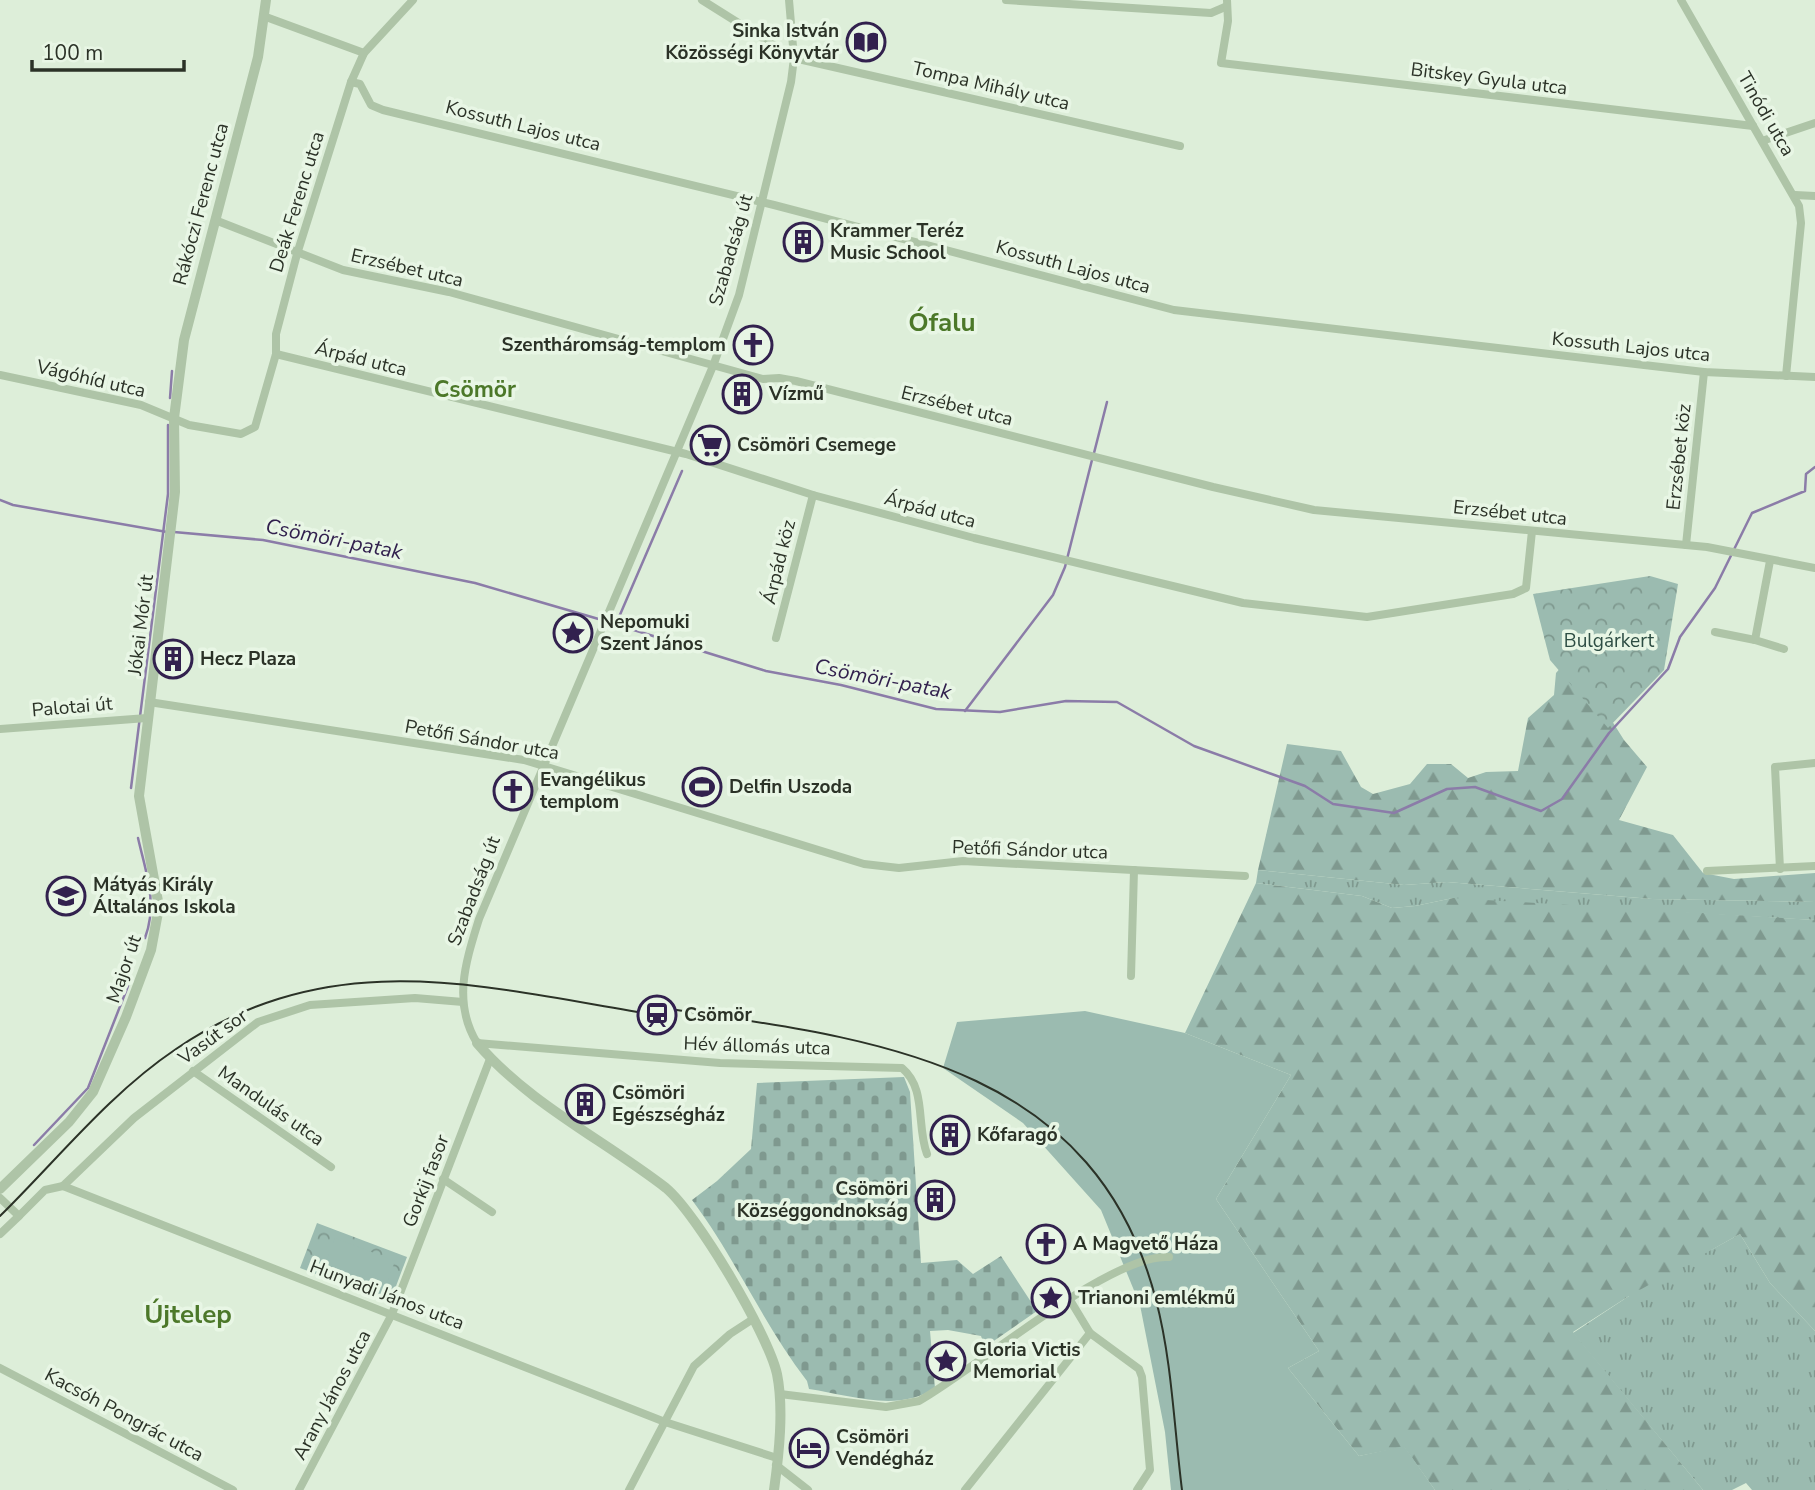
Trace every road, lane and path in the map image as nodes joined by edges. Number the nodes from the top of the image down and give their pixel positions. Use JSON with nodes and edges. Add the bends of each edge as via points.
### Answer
{"nodes":[{"id":1,"x":266,"y":0,"type":"edge"},
{"id":2,"x":413,"y":0,"type":"edge"},
{"id":3,"x":702,"y":0,"type":"edge"},
{"id":4,"x":789,"y":0,"type":"edge"},
{"id":5,"x":1006,"y":0,"type":"edge"},
{"id":6,"x":1681,"y":0,"type":"edge"},
{"id":7,"x":1226,"y":4,"type":"edge"},
{"id":8,"x":266,"y":17,"type":"junction"},
{"id":9,"x":364,"y":53,"type":"junction"},
{"id":10,"x":794,"y":58,"type":"junction"},
{"id":11,"x":351,"y":82,"type":"junction"},
{"id":12,"x":1815,"y":123,"type":"edge"},
{"id":13,"x":1753,"y":126,"type":"junction"},
{"id":14,"x":1762,"y":141,"type":"junction"},
{"id":15,"x":1180,"y":146,"type":"dead end"},
{"id":16,"x":1795,"y":195,"type":"junction"},
{"id":17,"x":1815,"y":196,"type":"edge"},
{"id":18,"x":764,"y":203,"type":"junction"},
{"id":19,"x":215,"y":220,"type":"junction"},
{"id":20,"x":297,"y":254,"type":"junction"},
{"id":21,"x":276,"y":354,"type":"junction"},
{"id":22,"x":713,"y":366,"type":"junction"},
{"id":23,"x":1704,"y":372,"type":"junction"},
{"id":24,"x":0,"y":375,"type":"edge"},
{"id":25,"x":1786,"y":376,"type":"junction"},
{"id":26,"x":1815,"y":377,"type":"edge"},
{"id":27,"x":174,"y":418,"type":"junction"},
{"id":28,"x":251,"y":430,"type":"joint"},
{"id":29,"x":676,"y":453,"type":"junction"},
{"id":30,"x":813,"y":495,"type":"junction"},
{"id":31,"x":1532,"y":531,"type":"junction"},
{"id":32,"x":1686,"y":545,"type":"junction"},
{"id":33,"x":1769,"y":561,"type":"junction"},
{"id":34,"x":1815,"y":568,"type":"edge"},
{"id":35,"x":1715,"y":632,"type":"dead end"},
{"id":36,"x":776,"y":638,"type":"dead end"},
{"id":37,"x":1755,"y":640,"type":"junction"},
{"id":38,"x":1784,"y":649,"type":"dead end"},
{"id":39,"x":149,"y":702,"type":"junction"},
{"id":40,"x":141,"y":718,"type":"junction"},
{"id":41,"x":0,"y":729,"type":"edge"},
{"id":42,"x":1815,"y":763,"type":"edge"},
{"id":43,"x":543,"y":765,"type":"junction"},
{"id":44,"x":1815,"y":866,"type":"edge"},
{"id":45,"x":1780,"y":869,"type":"junction"},
{"id":46,"x":1133,"y":870,"type":"junction"},
{"id":47,"x":1707,"y":871,"type":"dead end"},
{"id":48,"x":1245,"y":876,"type":"dead end"},
{"id":49,"x":1131,"y":976,"type":"dead end"},
{"id":50,"x":463,"y":1002,"type":"junction"},
{"id":51,"x":477,"y":1043,"type":"junction"},
{"id":52,"x":490,"y":1059,"type":"junction"},
{"id":53,"x":193,"y":1070,"type":"junction"},
{"id":54,"x":927,"y":1154,"type":"dead end"},
{"id":55,"x":331,"y":1167,"type":"dead end"},
{"id":56,"x":443,"y":1179,"type":"junction"},
{"id":57,"x":63,"y":1186,"type":"junction"},
{"id":58,"x":0,"y":1189,"type":"edge"},
{"id":59,"x":0,"y":1198,"type":"edge"},
{"id":60,"x":492,"y":1212,"type":"dead end"},
{"id":61,"x":19,"y":1216,"type":"junction"},
{"id":62,"x":0,"y":1234,"type":"edge"},
{"id":63,"x":1169,"y":1256,"type":"dead end"},
{"id":64,"x":1070,"y":1300,"type":"junction"},
{"id":65,"x":393,"y":1314,"type":"junction"},
{"id":66,"x":753,"y":1320,"type":"junction"},
{"id":67,"x":1090,"y":1333,"type":"junction"},
{"id":68,"x":0,"y":1367,"type":"edge"},
{"id":69,"x":780,"y":1395,"type":"junction"},
{"id":70,"x":665,"y":1422,"type":"junction"},
{"id":71,"x":776,"y":1462,"type":"junction"},
{"id":72,"x":233,"y":1490,"type":"edge"},
{"id":73,"x":299,"y":1490,"type":"edge"},
{"id":74,"x":629,"y":1490,"type":"edge"},
{"id":75,"x":774,"y":1490,"type":"edge"},
{"id":76,"x":808,"y":1490,"type":"edge"},
{"id":77,"x":965,"y":1490,"type":"edge"},
{"id":78,"x":1137,"y":1490,"type":"edge"}],
"edges":[{"from":1,"to":8,"type":"street","name":"Rákóczi Ferenc utca"},
{"from":2,"to":9,"type":"street","name":"Deák Ferenc utca"},
{"from":3,"to":10,"type":"street","name":"Tompa Mihály utca"},
{"from":4,"to":10,"type":"street","name":"Szabadság út"},
{"from":5,"to":7,"type":"street","via":[[1211,13]]},
{"from":6,"to":13,"type":"street","name":"Tinódi utca"},
{"from":7,"to":13,"type":"street","name":"Bitskey Gyula utca","via":[[1221,62]]},
{"from":8,"to":9,"type":"street"},
{"from":8,"to":19,"type":"street","name":"Rákóczi Ferenc utca"},
{"from":9,"to":11,"type":"street","name":"Deák Ferenc utca"},
{"from":10,"to":15,"type":"street","name":"Tompa Mihály utca"},
{"from":10,"to":18,"type":"street","name":"Szabadság út"},
{"from":11,"to":18,"type":"street","name":"Kossuth Lajos utca","via":[[360,84],[371,105],[383,110]]},
{"from":11,"to":20,"type":"street","name":"Deák Ferenc utca"},
{"from":12,"to":14,"type":"street"},
{"from":13,"to":14,"type":"street","name":"Tinódi utca"},
{"from":14,"to":16,"type":"street","name":"Tinódi utca"},
{"from":16,"to":17,"type":"street"},
{"from":16,"to":25,"type":"street","name":"Tinódi utca","via":[[1801,223]]},
{"from":18,"to":22,"type":"street","name":"Szabadság út","via":[[739,295]]},
{"from":18,"to":23,"type":"street","name":"Kossuth Lajos utca","via":[[1174,310]]},
{"from":19,"to":20,"type":"street","name":"Erzsébet utca"},
{"from":19,"to":27,"type":"street","name":"Rákóczi Ferenc utca","via":[[184,340]]},
{"from":20,"to":21,"type":"street","name":"Deák Ferenc utca","via":[[275,334]]},
{"from":20,"to":22,"type":"street","name":"Erzsébet utca"},
{"from":21,"to":28,"type":"street","name":"Deák Ferenc utca","via":[[258,422]]},
{"from":21,"to":29,"type":"street","name":"Árpád utca"},
{"from":22,"to":29,"type":"street","name":"Szabadság út"},
{"from":22,"to":31,"type":"street","name":"Erzsébet utca","via":[[763,379],[796,381],[1314,510]]},
{"from":23,"to":25,"type":"street","name":"Kossuth Lajos utca"},
{"from":23,"to":32,"type":"street","name":"Erzsébet köz"},
{"from":24,"to":27,"type":"street","name":"Vágóhíd utca","via":[[141,405]]},
{"from":25,"to":26,"type":"street","name":"Kossuth Lajos utca"},
{"from":27,"to":28,"type":"street","name":"Vágóhíd utca","via":[[228,432]]},
{"from":27,"to":39,"type":"street","name":"Jókai Mór út","via":[[174,492]]},
{"from":29,"to":30,"type":"street","name":"Árpád utca"},
{"from":29,"to":43,"type":"street","name":"Szabadság út"},
{"from":30,"to":31,"type":"street","name":"Árpád utca","via":[[1243,603],[1367,617],[1526,588]]},
{"from":30,"to":36,"type":"street","name":"Árpád köz"},
{"from":31,"to":32,"type":"street","name":"Erzsébet utca"},
{"from":32,"to":33,"type":"street","name":"Erzsébet utca"},
{"from":33,"to":34,"type":"street","name":"Erzsébet utca"},
{"from":33,"to":37,"type":"street"},
{"from":35,"to":37,"type":"street"},
{"from":37,"to":38,"type":"street"},
{"from":39,"to":40,"type":"street","name":"Jókai Mór út"},
{"from":39,"to":43,"type":"street","name":"Petőfi Sándor utca"},
{"from":40,"to":41,"type":"street","name":"Palotai út"},
{"from":40,"to":58,"type":"street","name":"Major út","via":[[139,796],[159,907],[151,950],[93,1092]]},
{"from":42,"to":45,"type":"street","via":[[1775,766]]},
{"from":43,"to":46,"type":"street","name":"Petőfi Sándor utca","via":[[864,864],[899,868],[963,861]]},
{"from":43,"to":50,"type":"street","name":"Szabadság út","via":[[479,919],[463,976]]},
{"from":44,"to":45,"type":"street"},
{"from":45,"to":47,"type":"street"},
{"from":46,"to":48,"type":"street","name":"Petőfi Sándor utca"},
{"from":46,"to":49,"type":"street","name":"Petőfi Sándor utca"},
{"from":50,"to":51,"type":"street","name":"Szabadság út"},
{"from":50,"to":53,"type":"street","name":"Vasút sor","via":[[415,998],[310,1005],[258,1022]]},
{"from":51,"to":52,"type":"street","name":"Szabadság út"},
{"from":51,"to":54,"type":"street","name":"Hév állomás utca","via":[[720,1063],[902,1068],[916,1082],[921,1139]]},
{"from":52,"to":56,"type":"street","name":"Gorkij fasor"},
{"from":52,"to":66,"type":"street","name":"Szabadság út","via":[[680,1201],[707,1238]]},
{"from":53,"to":55,"type":"street","name":"Mandulás utca"},
{"from":53,"to":57,"type":"street","name":"Vasút sor"},
{"from":56,"to":60,"type":"street"},
{"from":56,"to":65,"type":"street","name":"Gorkij fasor"},
{"from":57,"to":61,"type":"street","via":[[45,1190]]},
{"from":57,"to":65,"type":"street","name":"Hunyadi János utca"},
{"from":59,"to":61,"type":"street"},
{"from":61,"to":62,"type":"street"},
{"from":63,"to":64,"type":"street","via":[[1106,1276]]},
{"from":64,"to":67,"type":"street"},
{"from":64,"to":69,"type":"street","via":[[919,1401],[886,1407]]},
{"from":65,"to":70,"type":"street","name":"Hunyadi János utca"},
{"from":65,"to":73,"type":"street","name":"Arany János utca"},
{"from":66,"to":69,"type":"street","name":"Szabadság út","via":[[774,1363]]},
{"from":66,"to":70,"type":"street","via":[[694,1366]]},
{"from":67,"to":77,"type":"street"},
{"from":67,"to":78,"type":"street","via":[[1139,1369],[1142,1377],[1150,1470]]},
{"from":68,"to":72,"type":"street","name":"Kacsóh Pongrác utca"},
{"from":69,"to":71,"type":"street","name":"Szabadság út"},
{"from":70,"to":71,"type":"street","name":"Hunyadi János utca"},
{"from":70,"to":74,"type":"street"},
{"from":71,"to":75,"type":"street","name":"Szabadság út"},
{"from":71,"to":76,"type":"street"}]}
